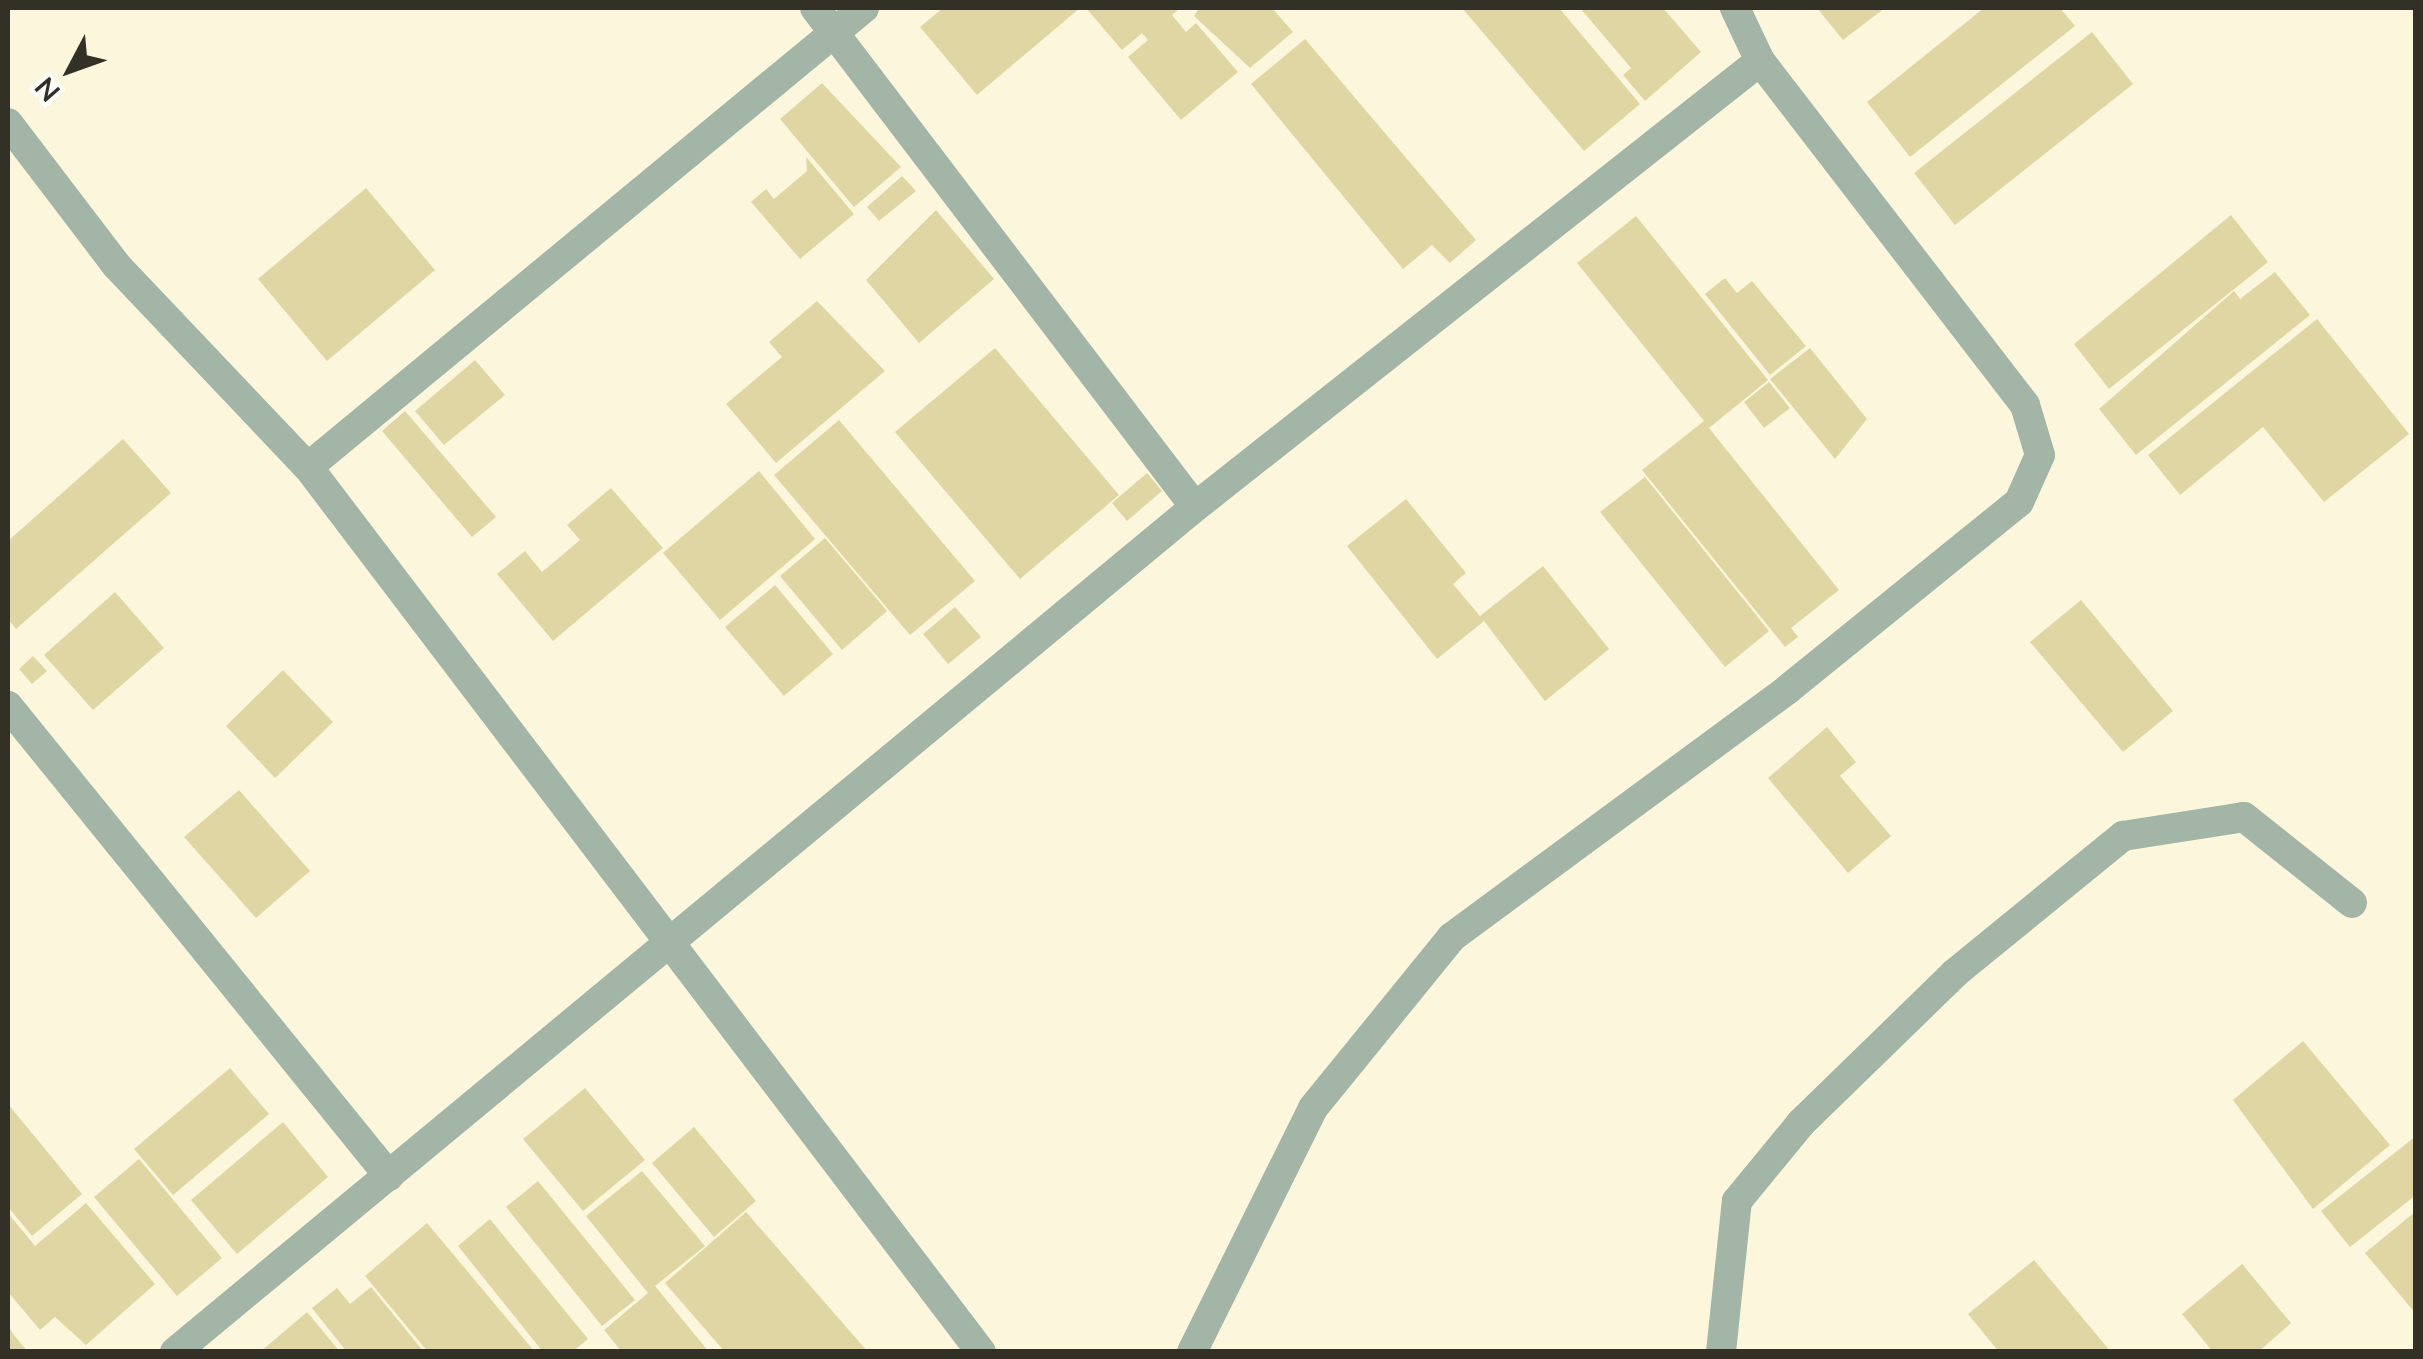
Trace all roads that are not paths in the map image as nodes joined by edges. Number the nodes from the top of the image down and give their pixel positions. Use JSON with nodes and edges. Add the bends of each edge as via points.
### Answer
{"nodes":[{"id":1,"x":864,"y":8,"type":"edge"},
{"id":2,"x":1735,"y":8,"type":"edge"},
{"id":3,"x":824,"y":20,"type":"edge"},
{"id":4,"x":1760,"y":61,"type":"junction"},
{"id":5,"x":8,"y":123,"type":"edge"},
{"id":6,"x":308,"y":467,"type":"junction"},
{"id":7,"x":1195,"y":506,"type":"junction"},
{"id":8,"x":8,"y":706,"type":"edge"},
{"id":9,"x":2352,"y":903,"type":"dead end"},
{"id":10,"x":668,"y":947,"type":"junction"},
{"id":11,"x":389,"y":1176,"type":"junction"},
{"id":12,"x":175,"y":1352,"type":"edge"},
{"id":13,"x":981,"y":1352,"type":"edge"},
{"id":14,"x":1192,"y":1352,"type":"edge"},
{"id":15,"x":1721,"y":1352,"type":"edge"}],
"edges":[{"from":1,"to":3,"type":"street"},
{"from":2,"to":4,"type":"street"},
{"from":3,"to":6,"type":"street"},
{"from":3,"to":7,"type":"street"},
{"from":4,"to":7,"type":"street"},
{"from":4,"to":14,"type":"street","via":[[2025,404],[2040,455],[2019,502],[1788,689],[1452,937],[1313,1108]]},
{"from":5,"to":6,"type":"street","via":[[116,265]]},
{"from":6,"to":10,"type":"street"},
{"from":7,"to":10,"type":"street"},
{"from":8,"to":11,"type":"street"},
{"from":9,"to":15,"type":"street","via":[[2244,817],[2124,836],[1954,973],[1801,1123],[1738,1202]]},
{"from":10,"to":11,"type":"street"},
{"from":10,"to":13,"type":"street"},
{"from":11,"to":12,"type":"street"}]}
